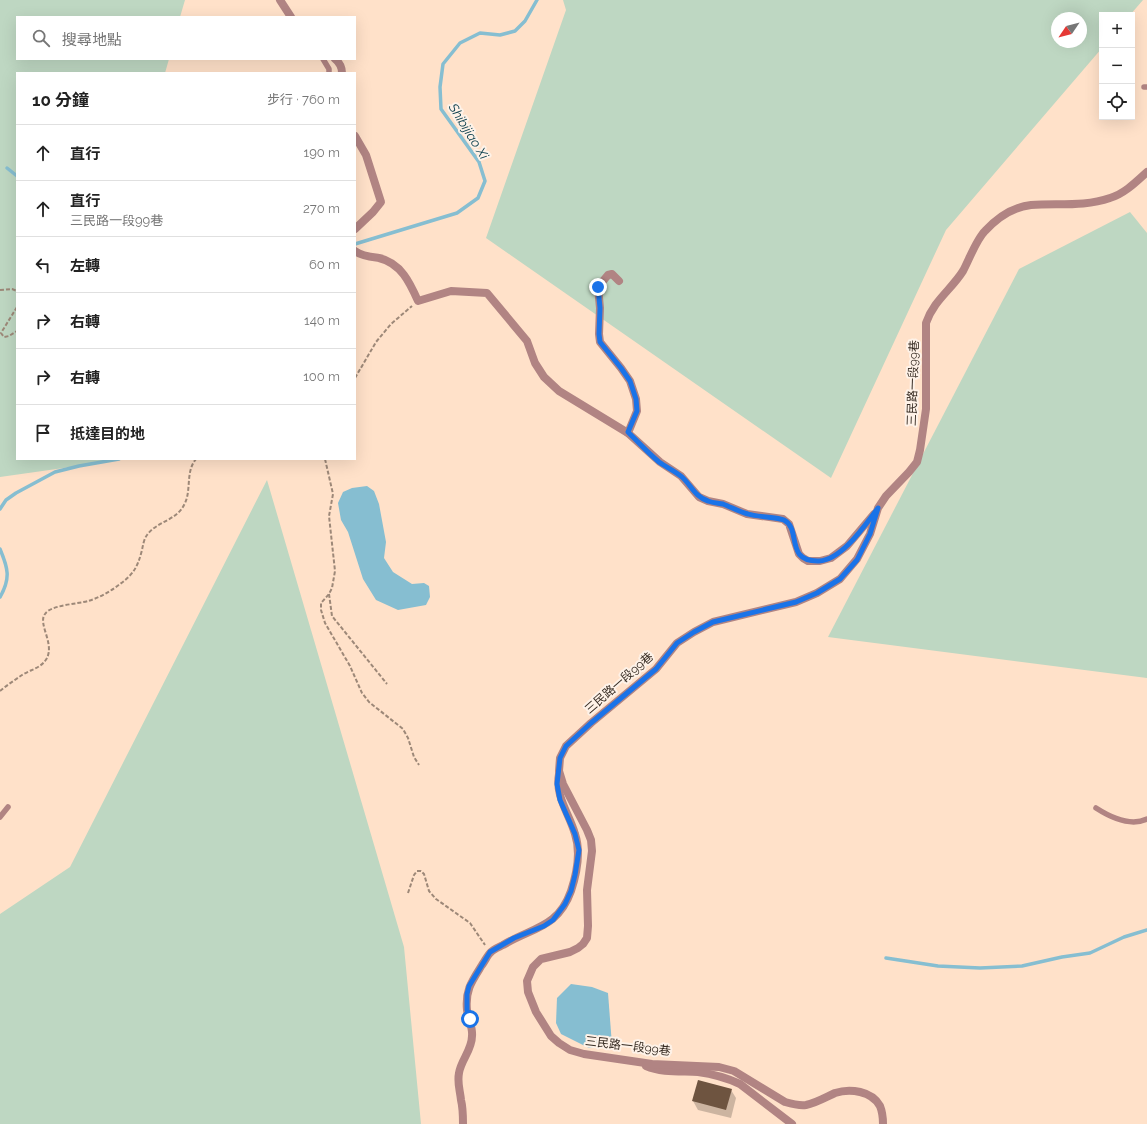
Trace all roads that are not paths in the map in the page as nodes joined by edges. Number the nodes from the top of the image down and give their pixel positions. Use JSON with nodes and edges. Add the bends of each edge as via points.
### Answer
{"nodes":[{"id":1,"x":280,"y":0,"type":"edge"},
{"id":2,"x":290,"y":16,"type":"edge"},
{"id":3,"x":324,"y":60,"type":"edge"},
{"id":4,"x":336,"y":60,"type":"edge"},
{"id":5,"x":329,"y":72,"type":"edge"},
{"id":6,"x":342,"y":72,"type":"edge"},
{"id":7,"x":356,"y":138,"type":"edge"},
{"id":8,"x":1147,"y":172,"type":"edge"},
{"id":9,"x":356,"y":228,"type":"edge"},
{"id":10,"x":356,"y":252,"type":"edge"},
{"id":11,"x":619,"y":281,"type":"dead end"},
{"id":12,"x":628,"y":432,"type":"junction"},
{"id":13,"x":878,"y":508,"type":"junction"},
{"id":14,"x":559,"y":771,"type":"junction"},
{"id":15,"x":8,"y":807,"type":"dead end"},
{"id":16,"x":1096,"y":808,"type":"dead end"},
{"id":17,"x":0,"y":817,"type":"edge"},
{"id":18,"x":1147,"y":819,"type":"edge"},
{"id":19,"x":638,"y":1062,"type":"junction"},
{"id":20,"x":463,"y":1124,"type":"edge"},
{"id":21,"x":792,"y":1124,"type":"edge"},
{"id":22,"x":883,"y":1124,"type":"edge"}],
"edges":[{"from":1,"to":2,"type":"street"},
{"from":3,"to":5,"type":"lane"},
{"from":4,"to":6,"type":"street"},
{"from":7,"to":9,"type":"street","via":[[366,155],[381,202]]},
{"from":8,"to":13,"type":"street","name":"三民路一段99巷","via":[[1111,198],[1089,203],[1030,205],[1011,211],[996,220],[983,233],[962,272],[930,312],[926,323],[926,409],[917,462]]},
{"from":10,"to":12,"type":"street","via":[[387,260],[400,270],[410,282],[418,301],[451,291],[487,293],[527,341],[535,363],[544,377],[559,391]]},
{"from":11,"to":12,"type":"street","via":[[612,274],[608,275],[598,287],[599,334],[600,342],[630,381],[636,399],[637,411]]},
{"from":12,"to":13,"type":"street","via":[[660,462],[681,476],[699,497],[747,514],[783,519],[789,524],[798,554],[808,561],[831,558],[847,546]]},
{"from":13,"to":14,"type":"street","name":"三民路一段99巷","via":[[870,534],[857,560],[840,579],[796,602],[713,622],[677,643],[656,669],[566,746],[560,758]]},
{"from":14,"to":19,"type":"street","name":"三民路一段99巷","via":[[563,784],[592,840],[587,890],[587,938],[583,944],[570,952],[541,959],[533,967],[527,981],[528,992],[536,1012],[551,1036],[559,1043],[584,1054]]},
{"from":14,"to":20,"type":"street","via":[[557,784],[560,800],[579,850],[571,891],[553,920],[490,952],[469,986],[467,1010],[472,1038],[458,1080]]},
{"from":15,"to":17,"type":"lane"},
{"from":16,"to":18,"type":"lane","via":[[1111,817],[1129,822]]},
{"from":19,"to":21,"type":"street","via":[[656,1069],[713,1075],[740,1084]]},
{"from":19,"to":22,"type":"street","name":"三民路一段99巷","via":[[720,1067],[734,1071],[794,1105],[807,1105],[837,1092],[864,1093],[880,1106]]}]}
